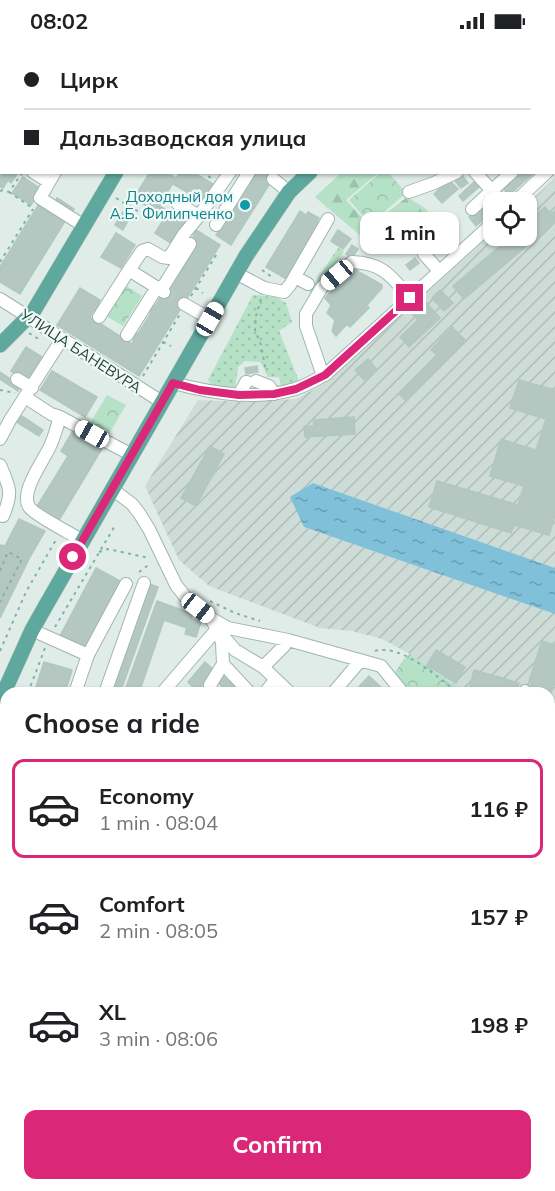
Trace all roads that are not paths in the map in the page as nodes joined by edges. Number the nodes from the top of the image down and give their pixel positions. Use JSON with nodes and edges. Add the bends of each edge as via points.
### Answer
{"nodes":[{"id":1,"x":115,"y":174,"type":"edge"},
{"id":2,"x":229,"y":174,"type":"edge"},
{"id":3,"x":248,"y":174,"type":"edge"},
{"id":4,"x":308,"y":174,"type":"edge"},
{"id":5,"x":453,"y":174,"type":"edge"},
{"id":6,"x":478,"y":174,"type":"edge"},
{"id":7,"x":510,"y":174,"type":"edge"},
{"id":8,"x":545,"y":174,"type":"edge"},
{"id":9,"x":44,"y":175,"type":"edge"},
{"id":10,"x":273,"y":179,"type":"tunnel mouth"},
{"id":11,"x":492,"y":190,"type":"junction"},
{"id":12,"x":289,"y":192,"type":"junction"},
{"id":13,"x":409,"y":192,"type":"dead end"},
{"id":14,"x":525,"y":192,"type":"edge"},
{"id":15,"x":177,"y":203,"type":"dead end"},
{"id":16,"x":471,"y":210,"type":"dead end"},
{"id":17,"x":199,"y":216,"type":"junction"},
{"id":18,"x":328,"y":219,"type":"dead end"},
{"id":19,"x":216,"y":225,"type":"dead end"},
{"id":20,"x":84,"y":226,"type":"junction"},
{"id":21,"x":483,"y":232,"type":"edge"},
{"id":22,"x":190,"y":244,"type":"dead end"},
{"id":23,"x":424,"y":254,"type":"dead end"},
{"id":24,"x":129,"y":270,"type":"junction"},
{"id":25,"x":439,"y":271,"type":"junction"},
{"id":26,"x":237,"y":273,"type":"junction"},
{"id":27,"x":295,"y":277,"type":"junction"},
{"id":28,"x":308,"y":284,"type":"dead end"},
{"id":29,"x":161,"y":290,"type":"junction"},
{"id":30,"x":410,"y":298,"type":"junction"},
{"id":31,"x":0,"y":299,"type":"edge"},
{"id":32,"x":184,"y":304,"type":"tunnel mouth"},
{"id":33,"x":28,"y":317,"type":"junction"},
{"id":34,"x":99,"y":317,"type":"dead end"},
{"id":35,"x":210,"y":319,"type":"junction"},
{"id":36,"x":127,"y":335,"type":"dead end"},
{"id":37,"x":62,"y":339,"type":"junction"},
{"id":38,"x":0,"y":345,"type":"edge"},
{"id":39,"x":325,"y":375,"type":"junction"},
{"id":40,"x":17,"y":379,"type":"dead end"},
{"id":41,"x":173,"y":383,"type":"junction"},
{"id":42,"x":32,"y":388,"type":"junction"},
{"id":43,"x":272,"y":390,"type":"junction"},
{"id":44,"x":239,"y":395,"type":"junction"},
{"id":45,"x":31,"y":401,"type":"dead end"},
{"id":46,"x":162,"y":402,"type":"junction"},
{"id":47,"x":60,"y":417,"type":"junction"},
{"id":48,"x":0,"y":439,"type":"edge"},
{"id":49,"x":132,"y":455,"type":"junction"},
{"id":50,"x":0,"y":465,"type":"edge"},
{"id":51,"x":112,"y":489,"type":"junction"},
{"id":52,"x":3,"y":516,"type":"dead end"},
{"id":53,"x":83,"y":541,"type":"junction"},
{"id":54,"x":144,"y":583,"type":"dead end"},
{"id":55,"x":126,"y":584,"type":"dead end"},
{"id":56,"x":210,"y":617,"type":"junction"},
{"id":57,"x":217,"y":629,"type":"junction"},
{"id":58,"x":32,"y":630,"type":"junction"},
{"id":59,"x":288,"y":640,"type":"junction"},
{"id":60,"x":88,"y":655,"type":"junction"},
{"id":61,"x":360,"y":660,"type":"junction"},
{"id":62,"x":223,"y":664,"type":"junction"},
{"id":63,"x":263,"y":667,"type":"junction"},
{"id":64,"x":275,"y":680,"type":"junction"},
{"id":65,"x":6,"y":687,"type":"edge"},
{"id":66,"x":77,"y":687,"type":"edge"},
{"id":67,"x":107,"y":687,"type":"edge"},
{"id":68,"x":167,"y":687,"type":"edge"},
{"id":69,"x":210,"y":687,"type":"edge"},
{"id":70,"x":244,"y":687,"type":"edge"},
{"id":71,"x":270,"y":687,"type":"edge"},
{"id":72,"x":283,"y":687,"type":"edge"},
{"id":73,"x":338,"y":687,"type":"edge"},
{"id":74,"x":398,"y":687,"type":"edge"}],
"edges":[{"from":1,"to":20,"type":"main road"},
{"from":2,"to":17,"type":"street"},
{"from":3,"to":19,"type":"street"},
{"from":4,"to":12,"type":"main road"},
{"from":5,"to":13,"type":"street"},
{"from":6,"to":11,"type":"street"},
{"from":7,"to":11,"type":"street"},
{"from":8,"to":14,"type":"street"},
{"from":9,"to":20,"type":"street","via":[[37,203]]},
{"from":10,"to":12,"type":"street"},
{"from":11,"to":16,"type":"street"},
{"from":12,"to":26,"type":"main road"},
{"from":15,"to":17,"type":"street"},
{"from":17,"to":24,"type":"street","via":[[169,258],[148,249],[142,251]]},
{"from":18,"to":27,"type":"street"},
{"from":20,"to":33,"type":"main road"},
{"from":21,"to":25,"type":"street"},
{"from":22,"to":29,"type":"street"},
{"from":23,"to":25,"type":"street"},
{"from":24,"to":29,"type":"street"},
{"from":24,"to":34,"type":"street"},
{"from":25,"to":30,"type":"street"},
{"from":26,"to":27,"type":"street","via":[[264,288],[284,292]]},
{"from":26,"to":35,"type":"main road"},
{"from":27,"to":28,"type":"street"},
{"from":29,"to":36,"type":"street"},
{"from":30,"to":39,"type":"street"},
{"from":30,"to":39,"type":"street","via":[[380,267],[366,262],[352,262],[322,287],[306,314],[306,326]]},
{"from":31,"to":33,"type":"street","name":"УЛИЦА БАНЕВУРА"},
{"from":32,"to":35,"type":"street"},
{"from":33,"to":37,"type":"street","name":"УЛИЦА БАНЕВУРА"},
{"from":33,"to":38,"type":"main road"},
{"from":35,"to":41,"type":"main road"},
{"from":37,"to":42,"type":"street"},
{"from":37,"to":46,"type":"street","name":"УЛИЦА БАНЕВУРА"},
{"from":39,"to":43,"type":"street","via":[[296,389]]},
{"from":40,"to":42,"type":"street"},
{"from":41,"to":44,"type":"street"},
{"from":41,"to":46,"type":"main road"},
{"from":42,"to":48,"type":"street"},
{"from":43,"to":44,"type":"street"},
{"from":43,"to":44,"type":"street","via":[[251,381],[246,382]]},
{"from":45,"to":47,"type":"street"},
{"from":46,"to":49,"type":"main road"},
{"from":47,"to":49,"type":"street"},
{"from":47,"to":53,"type":"street","via":[[27,499],[29,508]]},
{"from":49,"to":51,"type":"main road"},
{"from":50,"to":52,"type":"street","via":[[9,486],[9,502]]},
{"from":51,"to":53,"type":"main road"},
{"from":51,"to":56,"type":"street","via":[[139,513],[176,585]]},
{"from":53,"to":58,"type":"main road"},
{"from":54,"to":67,"type":"street"},
{"from":55,"to":60,"type":"street"},
{"from":56,"to":57,"type":"street"},
{"from":56,"to":59,"type":"street","via":[[228,628]]},
{"from":57,"to":62,"type":"street"},
{"from":57,"to":63,"type":"street","via":[[235,650]]},
{"from":57,"to":68,"type":"street"},
{"from":58,"to":60,"type":"street"},
{"from":58,"to":65,"type":"main road"},
{"from":59,"to":61,"type":"street"},
{"from":59,"to":63,"type":"street"},
{"from":60,"to":66,"type":"street"},
{"from":61,"to":73,"type":"street"},
{"from":61,"to":74,"type":"street","via":[[381,666]]},
{"from":62,"to":69,"type":"street"},
{"from":62,"to":70,"type":"street"},
{"from":63,"to":64,"type":"street"},
{"from":64,"to":71,"type":"street"},
{"from":64,"to":72,"type":"street"}]}
